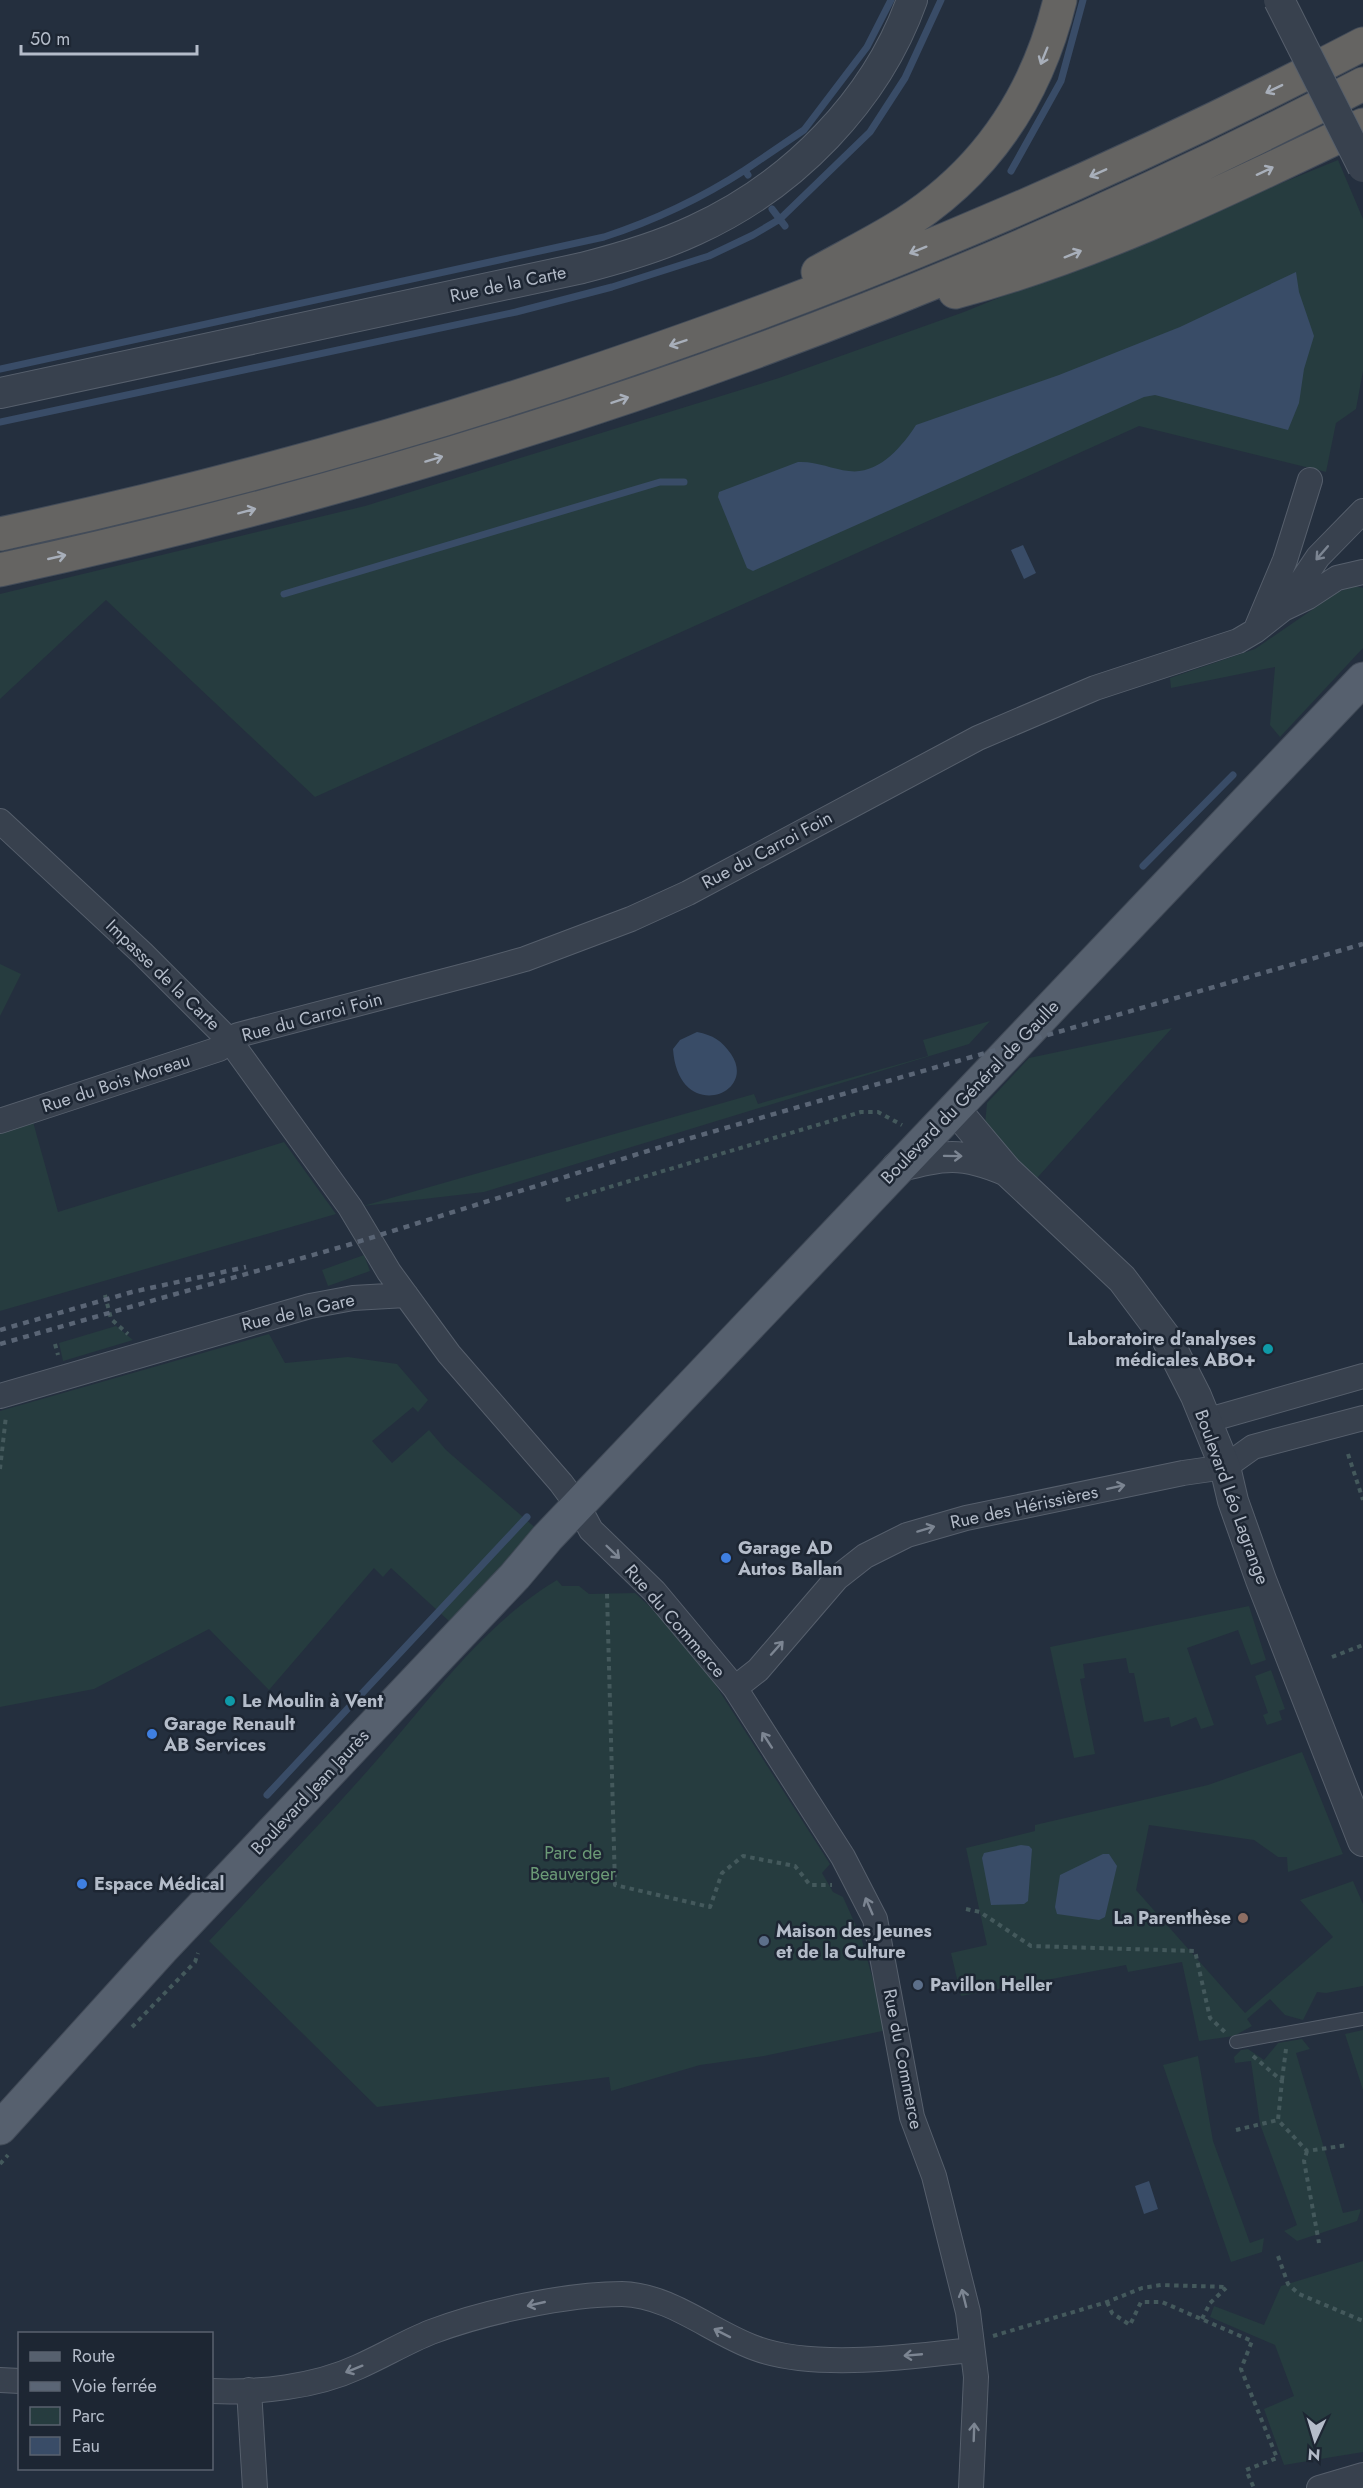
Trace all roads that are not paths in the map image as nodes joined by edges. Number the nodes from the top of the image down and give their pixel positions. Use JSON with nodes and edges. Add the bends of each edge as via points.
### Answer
{"nodes":[{"id":1,"x":912,"y":0,"type":"edge"},
{"id":2,"x":1060,"y":0,"type":"edge"},
{"id":3,"x":1279,"y":0,"type":"edge"},
{"id":4,"x":1363,"y":44,"type":"edge"},
{"id":5,"x":1363,"y":84,"type":"edge"},
{"id":6,"x":1363,"y":125,"type":"edge"},
{"id":7,"x":1363,"y":167,"type":"edge"},
{"id":8,"x":818,"y":329,"type":"junction"},
{"id":9,"x":714,"y":330,"type":"junction"},
{"id":10,"x":0,"y":393,"type":"edge"},
{"id":11,"x":1311,"y":480,"type":"dead end"},
{"id":12,"x":1363,"y":511,"type":"edge"},
{"id":13,"x":0,"y":534,"type":"edge"},
{"id":14,"x":0,"y":570,"type":"edge"},
{"id":15,"x":1363,"y":572,"type":"edge"},
{"id":16,"x":1283,"y":609,"type":"junction"},
{"id":17,"x":1255,"y":631,"type":"junction"},
{"id":18,"x":1363,"y":679,"type":"edge"},
{"id":19,"x":0,"y":820,"type":"edge"},
{"id":20,"x":230,"y":1041,"type":"junction"},
{"id":21,"x":954,"y":1108,"type":"junction"},
{"id":22,"x":0,"y":1121,"type":"edge"},
{"id":23,"x":897,"y":1167,"type":"junction"},
{"id":24,"x":1007,"y":1171,"type":"junction"},
{"id":25,"x":406,"y":1295,"type":"junction"},
{"id":26,"x":1363,"y":1376,"type":"edge"},
{"id":27,"x":3,"y":1395,"type":"edge"},
{"id":28,"x":1363,"y":1419,"type":"edge"},
{"id":29,"x":1205,"y":1421,"type":"junction"},
{"id":30,"x":1225,"y":1467,"type":"junction"},
{"id":31,"x":578,"y":1506,"type":"junction"},
{"id":32,"x":735,"y":1688,"type":"junction"},
{"id":33,"x":1363,"y":1841,"type":"edge"},
{"id":34,"x":140,"y":1973,"type":"junction"},
{"id":35,"x":1363,"y":2019,"type":"edge"},
{"id":36,"x":1236,"y":2042,"type":"road end"},
{"id":37,"x":0,"y":2108,"type":"edge"},
{"id":38,"x":0,"y":2128,"type":"edge"},
{"id":39,"x":970,"y":2342,"type":"junction"},
{"id":40,"x":0,"y":2380,"type":"edge"},
{"id":41,"x":18,"y":2381,"type":"edge"},
{"id":42,"x":249,"y":2390,"type":"junction"},
{"id":43,"x":213,"y":2391,"type":"edge"},
{"id":44,"x":1363,"y":2475,"type":"edge"},
{"id":45,"x":255,"y":2488,"type":"edge"},
{"id":46,"x":972,"y":2488,"type":"edge"},
{"id":47,"x":1319,"y":2488,"type":"edge"}],
"edges":[{"from":1,"to":10,"type":"street","name":"Rue de la Carte","via":[[874,74],[809,154],[747,201],[656,247],[582,268]]},
{"from":2,"to":9,"type":"highway","one_way":true,"via":[[1032,84],[998,139],[969,172],[895,230]]},
{"from":3,"to":7,"type":"street","bridge":true},
{"from":4,"to":9,"type":"highway","one_way":true,"via":[[1062,189],[895,260]]},
{"from":5,"to":8,"type":"highway","via":[[1077,221]]},
{"from":8,"to":6,"type":"highway","one_way":true,"via":[[1018,275],[1212,195]]},
{"from":14,"to":8,"type":"highway","one_way":true,"via":[[158,534],[395,471],[660,386]]},
{"from":9,"to":13,"type":"highway","one_way":true,"via":[[386,437],[206,486]]},
{"from":11,"to":17,"type":"street","via":[[1285,560]]},
{"from":12,"to":16,"type":"street","name":"Rue du Carroi Foin","one_way":true,"via":[[1318,557]]},
{"from":15,"to":16,"type":"street","name":"Rue du Carroi Foin","via":[[1337,578]]},
{"from":16,"to":17,"type":"street","name":"Rue du Carroi Foin"},
{"from":17,"to":20,"type":"street","name":"Rue du Carroi Foin","via":[[1218,649],[1059,702],[978,738],[688,893],[631,919],[525,959],[238,1035]]},
{"from":18,"to":21,"type":"main road","name":"Boulevard du Général de Gaulle"},
{"from":19,"to":20,"type":"street","name":"Impasse de la Carte"},
{"from":20,"to":22,"type":"street","name":"Rue du Bois Moreau","via":[[219,1049]]},
{"from":20,"to":25,"type":"street","name":"Impasse de la Carte","via":[[350,1207]]},
{"from":21,"to":23,"type":"main road","name":"Boulevard du Général de Gaulle"},
{"from":21,"to":24,"type":"street","name":"Boulevard Léo Lagrange"},
{"from":23,"to":24,"type":"street","name":"Boulevard Léo Lagrange","one_way":true,"via":[[942,1156],[960,1156],[980,1159]]},
{"from":23,"to":31,"type":"main road","name":"Boulevard du Général de Gaulle"},
{"from":24,"to":29,"type":"street","name":"Boulevard Léo Lagrange","via":[[1122,1279],[1167,1339]]},
{"from":25,"to":27,"type":"street","name":"Rue de la Gare","via":[[353,1298],[310,1306]]},
{"from":25,"to":31,"type":"street","via":[[449,1354]]},
{"from":26,"to":29,"type":"street"},
{"from":28,"to":30,"type":"street","name":"Rue des Hérissières","via":[[1253,1447]]},
{"from":29,"to":30,"type":"street","name":"Boulevard Léo Lagrange"},
{"from":32,"to":30,"type":"street","name":"Rue des Hérissières","one_way":true,"via":[[758,1670],[837,1578],[885,1545],[929,1527],[966,1518]]},
{"from":30,"to":33,"type":"street","name":"Boulevard Léo Lagrange","via":[[1261,1580]]},
{"from":31,"to":32,"type":"street","name":"Rue du Commerce","one_way":true,"via":[[591,1530],[654,1591]]},
{"from":31,"to":34,"type":"main road","name":"Boulevard Jean Jaurès"},
{"from":39,"to":32,"type":"street","name":"Rue du Commerce","one_way":true,"via":[[968,2312],[934,2176],[912,2117],[875,1919],[843,1857]]},
{"from":34,"to":37,"type":"main road","name":"Boulevard Jean Jaurès"},
{"from":34,"to":38,"type":"main road","name":"Boulevard Jean Jaurès"},
{"from":35,"to":36,"type":"lane"},
{"from":39,"to":42,"type":"street","one_way":true,"via":[[843,2359],[777,2355],[651,2298],[621,2294],[552,2300],[431,2332],[339,2375]]},
{"from":46,"to":39,"type":"street","name":"Rue du Commerce","one_way":true,"via":[[976,2377]]},
{"from":40,"to":41,"type":"street"},
{"from":42,"to":43,"type":"street"},
{"from":42,"to":45,"type":"street"},
{"from":44,"to":47,"type":"street"}]}
